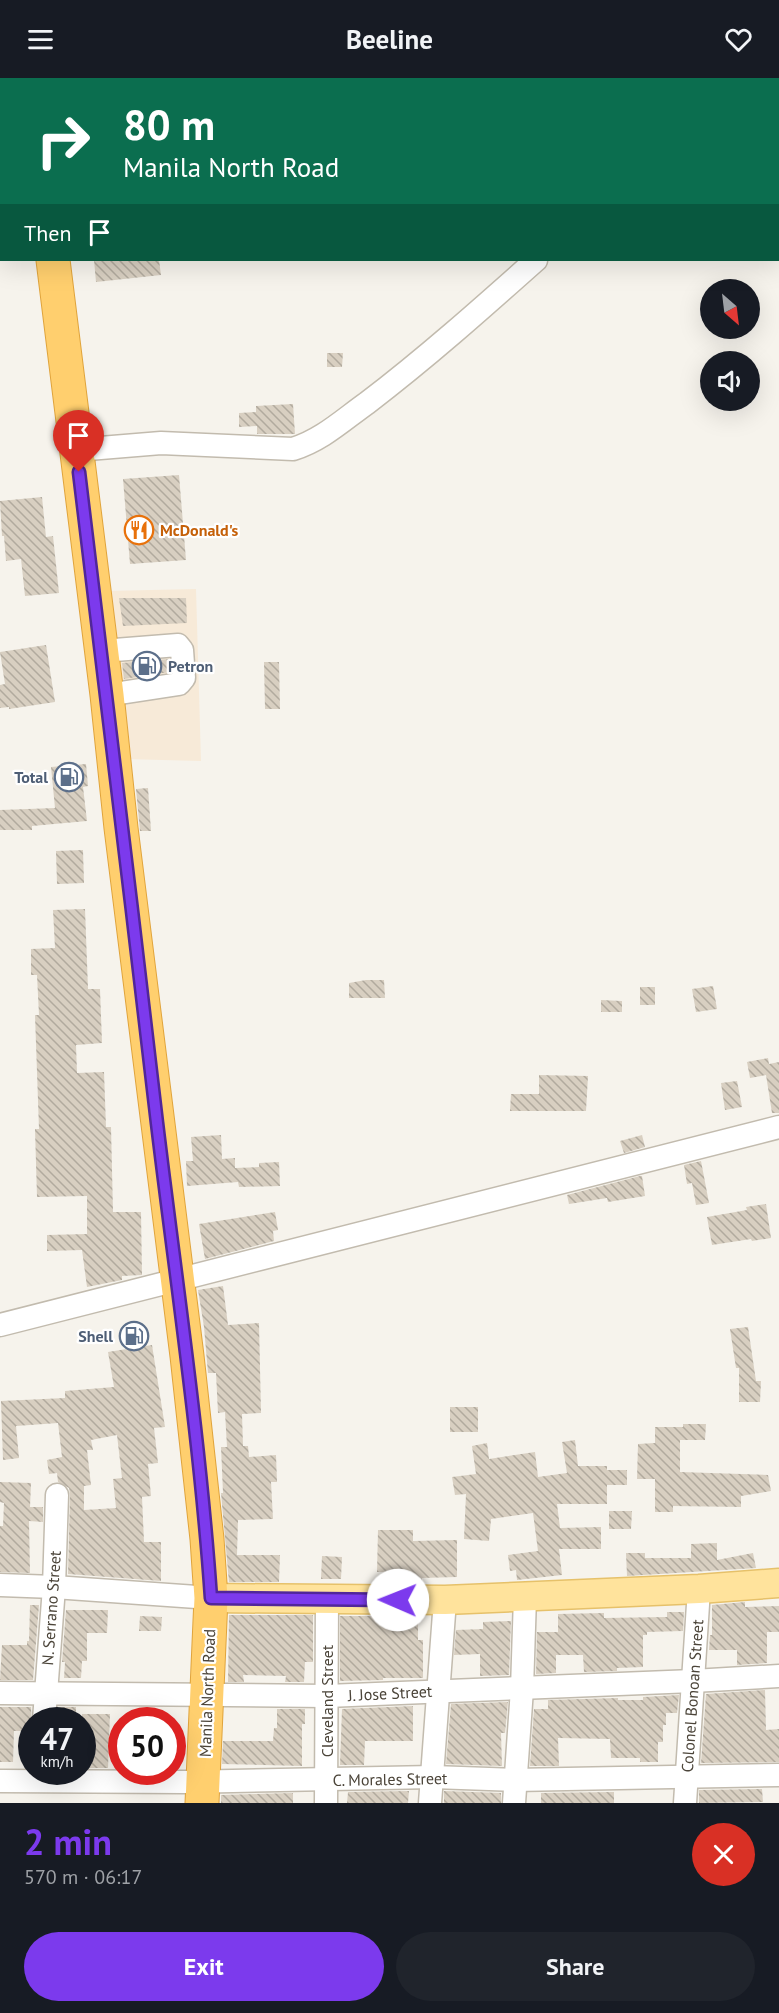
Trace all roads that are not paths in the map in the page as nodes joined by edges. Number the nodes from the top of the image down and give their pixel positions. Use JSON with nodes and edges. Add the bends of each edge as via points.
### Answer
{"nodes":[{"id":1,"x":52,"y":261,"type":"edge"},
{"id":2,"x":535,"y":261,"type":"edge"},
{"id":3,"x":76,"y":450,"type":"junction"},
{"id":4,"x":102,"y":651,"type":"junction"},
{"id":5,"x":107,"y":695,"type":"junction"},
{"id":6,"x":779,"y":1127,"type":"edge"},
{"id":7,"x":177,"y":1280,"type":"junction"},
{"id":8,"x":0,"y":1325,"type":"edge"},
{"id":9,"x":57,"y":1495,"type":"dead end"},
{"id":10,"x":779,"y":1583,"type":"edge"},
{"id":11,"x":0,"y":1585,"type":"edge"},
{"id":12,"x":54,"y":1587,"type":"junction"},
{"id":13,"x":699,"y":1589,"type":"junction"},
{"id":14,"x":525,"y":1597,"type":"junction"},
{"id":15,"x":211,"y":1598,"type":"junction"},
{"id":16,"x":327,"y":1599,"type":"junction"},
{"id":17,"x":445,"y":1600,"type":"junction"},
{"id":18,"x":779,"y":1676,"type":"edge"},
{"id":19,"x":693,"y":1681,"type":"junction"},
{"id":20,"x":522,"y":1689,"type":"junction"},
{"id":21,"x":439,"y":1690,"type":"junction"},
{"id":22,"x":0,"y":1693,"type":"edge"},
{"id":23,"x":46,"y":1694,"type":"junction"},
{"id":24,"x":208,"y":1694,"type":"junction"},
{"id":25,"x":327,"y":1696,"type":"junction"},
{"id":26,"x":45,"y":1707,"type":"edge"},
{"id":27,"x":779,"y":1774,"type":"edge"},
{"id":28,"x":687,"y":1776,"type":"junction"},
{"id":29,"x":432,"y":1777,"type":"junction"},
{"id":30,"x":326,"y":1780,"type":"junction"},
{"id":31,"x":514,"y":1780,"type":"junction"},
{"id":32,"x":0,"y":1781,"type":"edge"},
{"id":33,"x":41,"y":1786,"type":"edge"},
{"id":34,"x":203,"y":1792,"type":"edge"},
{"id":35,"x":326,"y":1803,"type":"edge"},
{"id":36,"x":430,"y":1803,"type":"edge"},
{"id":37,"x":513,"y":1803,"type":"edge"},
{"id":38,"x":686,"y":1803,"type":"edge"}],
"edges":[{"from":1,"to":3,"type":"highway","name":"Manila North Road"},
{"from":2,"to":3,"type":"street","via":[[417,365],[309,444],[293,449],[161,443]]},
{"from":3,"to":4,"type":"highway","name":"Manila North Road"},
{"from":4,"to":5,"type":"highway","name":"Manila North Road"},
{"from":4,"to":5,"type":"street","via":[[178,645],[182,650],[184,678],[179,684]]},
{"from":5,"to":7,"type":"highway","name":"Manila North Road"},
{"from":6,"to":7,"type":"street"},
{"from":7,"to":8,"type":"street"},
{"from":7,"to":15,"type":"highway","name":"Manila North Road"},
{"from":9,"to":12,"type":"street","name":"N. Serrano Street"},
{"from":10,"to":13,"type":"main road"},
{"from":11,"to":12,"type":"street"},
{"from":12,"to":15,"type":"street"},
{"from":12,"to":23,"type":"street","name":"N. Serrano Street"},
{"from":13,"to":14,"type":"main road"},
{"from":13,"to":19,"type":"street","name":"Colonel Bonoan Street"},
{"from":14,"to":17,"type":"main road"},
{"from":14,"to":20,"type":"street"},
{"from":15,"to":16,"type":"main road"},
{"from":15,"to":24,"type":"highway","name":"Manila North Road"},
{"from":16,"to":17,"type":"main road"},
{"from":16,"to":25,"type":"street","name":"Cleveland Street"},
{"from":17,"to":21,"type":"street"},
{"from":18,"to":19,"type":"street","name":"J. Jose Street"},
{"from":19,"to":20,"type":"street","name":"J. Jose Street"},
{"from":19,"to":28,"type":"street","name":"Colonel Bonoan Street"},
{"from":20,"to":21,"type":"street","name":"J. Jose Street"},
{"from":20,"to":31,"type":"street"},
{"from":21,"to":25,"type":"street","name":"J. Jose Street"},
{"from":21,"to":29,"type":"street"},
{"from":22,"to":23,"type":"street","name":"J. Jose Street"},
{"from":23,"to":24,"type":"street","name":"J. Jose Street"},
{"from":23,"to":26,"type":"street","name":"N. Serrano Street"},
{"from":24,"to":25,"type":"street","name":"J. Jose Street"},
{"from":24,"to":34,"type":"highway","name":"Manila North Road"},
{"from":25,"to":30,"type":"street","name":"Cleveland Street"},
{"from":27,"to":28,"type":"street","name":"C. Morales Street"},
{"from":28,"to":31,"type":"street","name":"C. Morales Street"},
{"from":28,"to":38,"type":"street","name":"Colonel Bonoan Street"},
{"from":29,"to":30,"type":"street","name":"C. Morales Street"},
{"from":29,"to":31,"type":"street","name":"C. Morales Street"},
{"from":29,"to":36,"type":"street"},
{"from":30,"to":34,"type":"street","name":"C. Morales Street"},
{"from":30,"to":35,"type":"street","name":"Cleveland Street"},
{"from":31,"to":37,"type":"street"},
{"from":32,"to":33,"type":"street","name":"C. Morales Street"},
{"from":33,"to":34,"type":"street","name":"C. Morales Street"}]}
